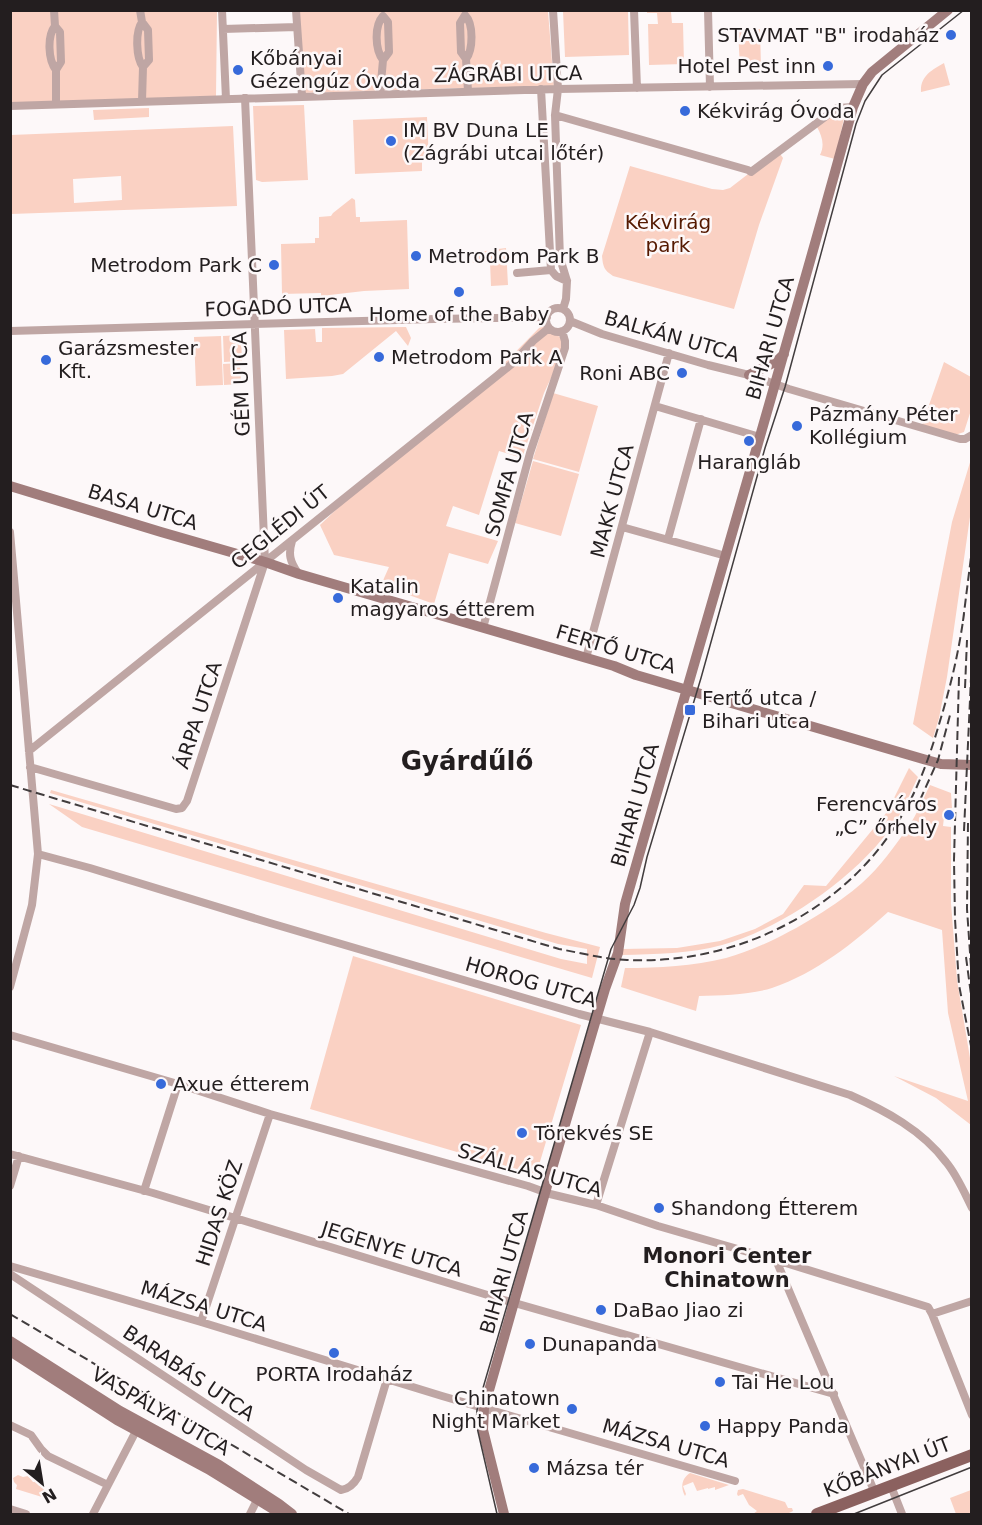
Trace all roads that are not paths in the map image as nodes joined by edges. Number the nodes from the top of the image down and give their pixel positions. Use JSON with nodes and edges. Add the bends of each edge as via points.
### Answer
{"nodes":[{"id":1,"x":54,"y":10,"type":"edge"},
{"id":2,"x":140,"y":10,"type":"edge"},
{"id":3,"x":222,"y":10,"type":"edge"},
{"id":4,"x":296,"y":10,"type":"edge"},
{"id":5,"x":553,"y":10,"type":"edge"},
{"id":6,"x":634,"y":10,"type":"edge"},
{"id":7,"x":708,"y":10,"type":"edge"},
{"id":8,"x":948,"y":10,"type":"edge"},
{"id":9,"x":383,"y":13,"type":"edge"},
{"id":10,"x":465,"y":13,"type":"edge"},
{"id":11,"x":297,"y":27,"type":"junction"},
{"id":12,"x":223,"y":29,"type":"junction"},
{"id":13,"x":863,"y":84,"type":"junction"},
{"id":14,"x":710,"y":87,"type":"junction"},
{"id":15,"x":637,"y":88,"type":"junction"},
{"id":16,"x":541,"y":89,"type":"junction"},
{"id":17,"x":558,"y":89,"type":"junction"},
{"id":18,"x":468,"y":91,"type":"junction"},
{"id":19,"x":380,"y":94,"type":"junction"},
{"id":20,"x":302,"y":96,"type":"junction"},
{"id":21,"x":245,"y":98,"type":"junction"},
{"id":22,"x":226,"y":99,"type":"junction"},
{"id":23,"x":142,"y":101,"type":"junction"},
{"id":24,"x":56,"y":104,"type":"junction"},
{"id":25,"x":10,"y":106,"type":"edge"},
{"id":26,"x":853,"y":107,"type":"junction"},
{"id":27,"x":555,"y":115,"type":"junction"},
{"id":28,"x":551,"y":270,"type":"junction"},
{"id":29,"x":518,"y":273,"type":"dead end"},
{"id":30,"x":567,"y":281,"type":"junction"},
{"id":31,"x":563,"y":309,"type":"junction"},
{"id":32,"x":547,"y":317,"type":"junction"},
{"id":33,"x":570,"y":321,"type":"junction"},
{"id":34,"x":255,"y":324,"type":"junction"},
{"id":35,"x":549,"y":328,"type":"junction"},
{"id":36,"x":10,"y":331,"type":"edge"},
{"id":37,"x":562,"y":331,"type":"junction"},
{"id":38,"x":669,"y":353,"type":"junction"},
{"id":39,"x":784,"y":354,"type":"junction"},
{"id":40,"x":749,"y":375,"type":"junction"},
{"id":41,"x":775,"y":384,"type":"junction"},
{"id":42,"x":655,"y":406,"type":"junction"},
{"id":43,"x":701,"y":419,"type":"junction"},
{"id":44,"x":972,"y":435,"type":"edge"},
{"id":45,"x":760,"y":437,"type":"junction"},
{"id":46,"x":10,"y":486,"type":"edge"},
{"id":47,"x":622,"y":526,"type":"junction"},
{"id":48,"x":10,"y":532,"type":"edge"},
{"id":49,"x":668,"y":539,"type":"junction"},
{"id":50,"x":292,"y":541,"type":"junction"},
{"id":51,"x":726,"y":556,"type":"junction"},
{"id":52,"x":265,"y":561,"type":"junction"},
{"id":53,"x":299,"y":574,"type":"junction"},
{"id":54,"x":483,"y":628,"type":"junction"},
{"id":55,"x":243,"y":632,"type":"joint"},
{"id":56,"x":586,"y":658,"type":"junction"},
{"id":57,"x":687,"y":689,"type":"junction"},
{"id":58,"x":29,"y":751,"type":"junction"},
{"id":59,"x":972,"y":765,"type":"edge"},
{"id":60,"x":30,"y":767,"type":"junction"},
{"id":61,"x":38,"y":854,"type":"junction"},
{"id":62,"x":10,"y":987,"type":"edge"},
{"id":63,"x":597,"y":1019,"type":"junction"},
{"id":64,"x":650,"y":1032,"type":"junction"},
{"id":65,"x":10,"y":1035,"type":"edge"},
{"id":66,"x":178,"y":1084,"type":"junction"},
{"id":67,"x":270,"y":1114,"type":"junction"},
{"id":68,"x":14,"y":1155,"type":"edge"},
{"id":69,"x":10,"y":1186,"type":"edge"},
{"id":70,"x":144,"y":1191,"type":"junction"},
{"id":71,"x":546,"y":1192,"type":"junction"},
{"id":72,"x":596,"y":1205,"type":"junction"},
{"id":73,"x":972,"y":1208,"type":"edge"},
{"id":74,"x":234,"y":1218,"type":"junction"},
{"id":75,"x":776,"y":1260,"type":"junction"},
{"id":76,"x":10,"y":1266,"type":"edge"},
{"id":77,"x":29,"y":1271,"type":"junction"},
{"id":78,"x":10,"y":1274,"type":"edge"},
{"id":79,"x":25,"y":1284,"type":"junction"},
{"id":80,"x":972,"y":1301,"type":"edge"},
{"id":81,"x":513,"y":1303,"type":"junction"},
{"id":82,"x":932,"y":1314,"type":"junction"},
{"id":83,"x":201,"y":1322,"type":"junction"},
{"id":84,"x":10,"y":1341,"type":"edge"},
{"id":85,"x":10,"y":1351,"type":"edge"},
{"id":86,"x":387,"y":1379,"type":"junction"},
{"id":87,"x":834,"y":1394,"type":"junction"},
{"id":88,"x":484,"y":1408,"type":"junction"},
{"id":89,"x":972,"y":1414,"type":"edge"},
{"id":90,"x":10,"y":1425,"type":"edge"},
{"id":91,"x":139,"y":1427,"type":"junction"},
{"id":92,"x":972,"y":1455,"type":"edge"},
{"id":93,"x":735,"y":1481,"type":"dead end"},
{"id":94,"x":108,"y":1485,"type":"junction"},
{"id":95,"x":891,"y":1486,"type":"junction"},
{"id":96,"x":875,"y":1493,"type":"junction"},
{"id":97,"x":260,"y":1496,"type":"junction"},
{"id":98,"x":10,"y":1509,"type":"edge"},
{"id":99,"x":27,"y":1515,"type":"edge"},
{"id":100,"x":93,"y":1515,"type":"edge"},
{"id":101,"x":250,"y":1515,"type":"edge"},
{"id":102,"x":281,"y":1515,"type":"edge"},
{"id":103,"x":292,"y":1515,"type":"edge"},
{"id":104,"x":504,"y":1515,"type":"edge"},
{"id":105,"x":817,"y":1515,"type":"edge"},
{"id":106,"x":902,"y":1515,"type":"edge"}],
"edges":[{"from":1,"to":24,"type":"street","via":[[55,26],[60,32],[61,62],[56,70]]},
{"from":2,"to":23,"type":"street","via":[[148,30]]},
{"from":3,"to":12,"type":"street"},
{"from":4,"to":11,"type":"street"},
{"from":5,"to":17,"type":"street"},
{"from":6,"to":15,"type":"street"},
{"from":7,"to":14,"type":"street"},
{"from":8,"to":13,"type":"street","via":[[872,72]]},
{"from":9,"to":19,"type":"street","via":[[388,22],[388,52],[383,60]]},
{"from":10,"to":18,"type":"street","via":[[470,22]]},
{"from":11,"to":12,"type":"street"},
{"from":11,"to":20,"type":"street"},
{"from":12,"to":22,"type":"street"},
{"from":13,"to":14,"type":"street","name":"ZÁGRÁBI UTCA"},
{"from":13,"to":26,"type":"street"},
{"from":14,"to":15,"type":"street","name":"ZÁGRÁBI UTCA"},
{"from":15,"to":17,"type":"street","name":"ZÁGRÁBI UTCA"},
{"from":16,"to":17,"type":"street","name":"ZÁGRÁBI UTCA"},
{"from":16,"to":18,"type":"street","name":"ZÁGRÁBI UTCA"},
{"from":16,"to":28,"type":"street"},
{"from":17,"to":27,"type":"street"},
{"from":18,"to":19,"type":"street","name":"ZÁGRÁBI UTCA"},
{"from":19,"to":20,"type":"street","name":"ZÁGRÁBI UTCA"},
{"from":20,"to":21,"type":"street","name":"ZÁGRÁBI UTCA"},
{"from":21,"to":22,"type":"street","name":"ZÁGRÁBI UTCA"},
{"from":21,"to":34,"type":"street","name":"GÉM UTCA"},
{"from":22,"to":23,"type":"street","name":"ZÁGRÁBI UTCA"},
{"from":23,"to":24,"type":"street","name":"ZÁGRÁBI UTCA"},
{"from":24,"to":25,"type":"street","name":"ZÁGRÁBI UTCA"},
{"from":26,"to":27,"type":"street","via":[[837,108],[751,172]]},
{"from":26,"to":39,"type":"street","name":"BIHARI UTCA"},
{"from":27,"to":30,"type":"street","via":[[560,258]]},
{"from":28,"to":29,"type":"street"},
{"from":28,"to":30,"type":"street"},
{"from":30,"to":31,"type":"street"},
{"from":31,"to":32,"type":"street","via":[[555,308]]},
{"from":31,"to":33,"type":"street"},
{"from":32,"to":34,"type":"street","name":"FOGADÓ UTCA"},
{"from":32,"to":35,"type":"street"},
{"from":33,"to":37,"type":"street"},
{"from":33,"to":38,"type":"street","name":"BALKÁN UTCA"},
{"from":34,"to":36,"type":"street","name":"FOGADÓ UTCA"},
{"from":34,"to":52,"type":"street","name":"GÉM UTCA"},
{"from":35,"to":37,"type":"street"},
{"from":35,"to":50,"type":"street","name":"CEGLÉDI ÚT","via":[[513,363]]},
{"from":37,"to":54,"type":"street","name":"SOMFA UTCA","via":[[563,355],[530,453]]},
{"from":38,"to":40,"type":"street","name":"BALKÁN UTCA"},
{"from":38,"to":42,"type":"street","name":"MAKK UTCA"},
{"from":39,"to":40,"type":"street"},
{"from":39,"to":41,"type":"street","name":"BIHARI UTCA"},
{"from":40,"to":41,"type":"street","name":"BALKÁN UTCA"},
{"from":41,"to":44,"type":"street","name":"BALKÁN UTCA","via":[[960,439]]},
{"from":41,"to":45,"type":"street","name":"BIHARI UTCA"},
{"from":42,"to":43,"type":"street"},
{"from":42,"to":47,"type":"street","name":"MAKK UTCA"},
{"from":43,"to":45,"type":"street"},
{"from":43,"to":49,"type":"street"},
{"from":45,"to":51,"type":"street","name":"BIHARI UTCA"},
{"from":46,"to":52,"type":"street","name":"BASA UTCA"},
{"from":47,"to":49,"type":"street"},
{"from":47,"to":56,"type":"street","name":"MAKK UTCA"},
{"from":48,"to":58,"type":"street"},
{"from":49,"to":51,"type":"street"},
{"from":50,"to":52,"type":"street","name":"CEGLÉDI ÚT"},
{"from":50,"to":53,"type":"street","via":[[291,561]]},
{"from":51,"to":57,"type":"street","name":"BIHARI UTCA"},
{"from":52,"to":53,"type":"street","name":"BASA UTCA"},
{"from":52,"to":55,"type":"street","name":"GÉM UTCA"},
{"from":52,"to":58,"type":"street","name":"CEGLÉDI ÚT"},
{"from":53,"to":54,"type":"street","name":"FERTŐ UTCA"},
{"from":54,"to":56,"type":"street","name":"FERTŐ UTCA"},
{"from":55,"to":60,"type":"street","name":"ÁRPA UTCA","via":[[182,808]]},
{"from":56,"to":57,"type":"street","name":"FERTŐ UTCA"},
{"from":57,"to":59,"type":"street","name":"FERTŐ UTCA","via":[[941,764]]},
{"from":57,"to":63,"type":"street","name":"BIHARI UTCA","via":[[625,904],[618,953]]},
{"from":58,"to":60,"type":"street"},
{"from":60,"to":61,"type":"street"},
{"from":61,"to":62,"type":"street","via":[[32,905]]},
{"from":61,"to":63,"type":"street","name":"HOROG UTCA"},
{"from":63,"to":64,"type":"street","name":"HOROG UTCA"},
{"from":63,"to":71,"type":"street","name":"BIHARI UTCA"},
{"from":64,"to":72,"type":"street"},
{"from":64,"to":73,"type":"street","name":"HOROG UTCA","via":[[850,1095],[881,1109],[932,1145],[950,1166]]},
{"from":65,"to":66,"type":"street","name":"SZÁLLÁS UTCA"},
{"from":66,"to":67,"type":"street","name":"SZÁLLÁS UTCA"},
{"from":66,"to":70,"type":"street"},
{"from":67,"to":71,"type":"street","name":"SZÁLLÁS UTCA"},
{"from":67,"to":74,"type":"street","name":"HIDAS KÖZ"},
{"from":68,"to":69,"type":"street"},
{"from":68,"to":70,"type":"street","name":"JEGENYE UTCA"},
{"from":70,"to":74,"type":"street","name":"JEGENYE UTCA"},
{"from":71,"to":72,"type":"street","name":"SZÁLLÁS UTCA"},
{"from":71,"to":81,"type":"street","name":"BIHARI UTCA"},
{"from":72,"to":75,"type":"street","name":"SZÁLLÁS UTCA"},
{"from":74,"to":81,"type":"street","name":"JEGENYE UTCA"},
{"from":74,"to":83,"type":"street","name":"HIDAS KÖZ"},
{"from":75,"to":82,"type":"street","name":"SZÁLLÁS UTCA","via":[[928,1307]]},
{"from":75,"to":87,"type":"street"},
{"from":76,"to":77,"type":"street","name":"MÁZSA UTCA"},
{"from":77,"to":79,"type":"street"},
{"from":77,"to":83,"type":"street","name":"MÁZSA UTCA"},
{"from":78,"to":79,"type":"street","name":"BARABÁS UTCA"},
{"from":79,"to":86,"type":"street","name":"BARABÁS UTCA","via":[[340,1490],[346,1490],[358,1477]]},
{"from":80,"to":82,"type":"street"},
{"from":81,"to":87,"type":"street","name":"JEGENYE UTCA"},
{"from":81,"to":88,"type":"street","name":"BIHARI UTCA"},
{"from":82,"to":89,"type":"street"},
{"from":83,"to":86,"type":"street","name":"MÁZSA UTCA"},
{"from":84,"to":91,"type":"street","name":"VASPÁLYA UTCA"},
{"from":85,"to":91,"type":"street","name":"VASPÁLYA UTCA","via":[[87,1401]]},
{"from":86,"to":88,"type":"street"},
{"from":87,"to":96,"type":"street"},
{"from":88,"to":93,"type":"street","name":"MÁZSA UTCA"},
{"from":88,"to":104,"type":"street","name":"BIHARI UTCA","via":[[483,1430]]},
{"from":90,"to":94,"type":"street","via":[[31,1435],[48,1456]]},
{"from":91,"to":94,"type":"street"},
{"from":91,"to":97,"type":"street","name":"VASPÁLYA UTCA"},
{"from":92,"to":95,"type":"main road","name":"KŐBÁNYAI ÚT"},
{"from":94,"to":100,"type":"street"},
{"from":95,"to":96,"type":"main road","name":"KŐBÁNYAI ÚT"},
{"from":95,"to":106,"type":"street"},
{"from":96,"to":105,"type":"main road","name":"KŐBÁNYAI ÚT"},
{"from":97,"to":101,"type":"street"},
{"from":97,"to":102,"type":"street","name":"VASPÁLYA UTCA"},
{"from":97,"to":103,"type":"street","name":"VASPÁLYA UTCA"},
{"from":98,"to":99,"type":"street"}]}
